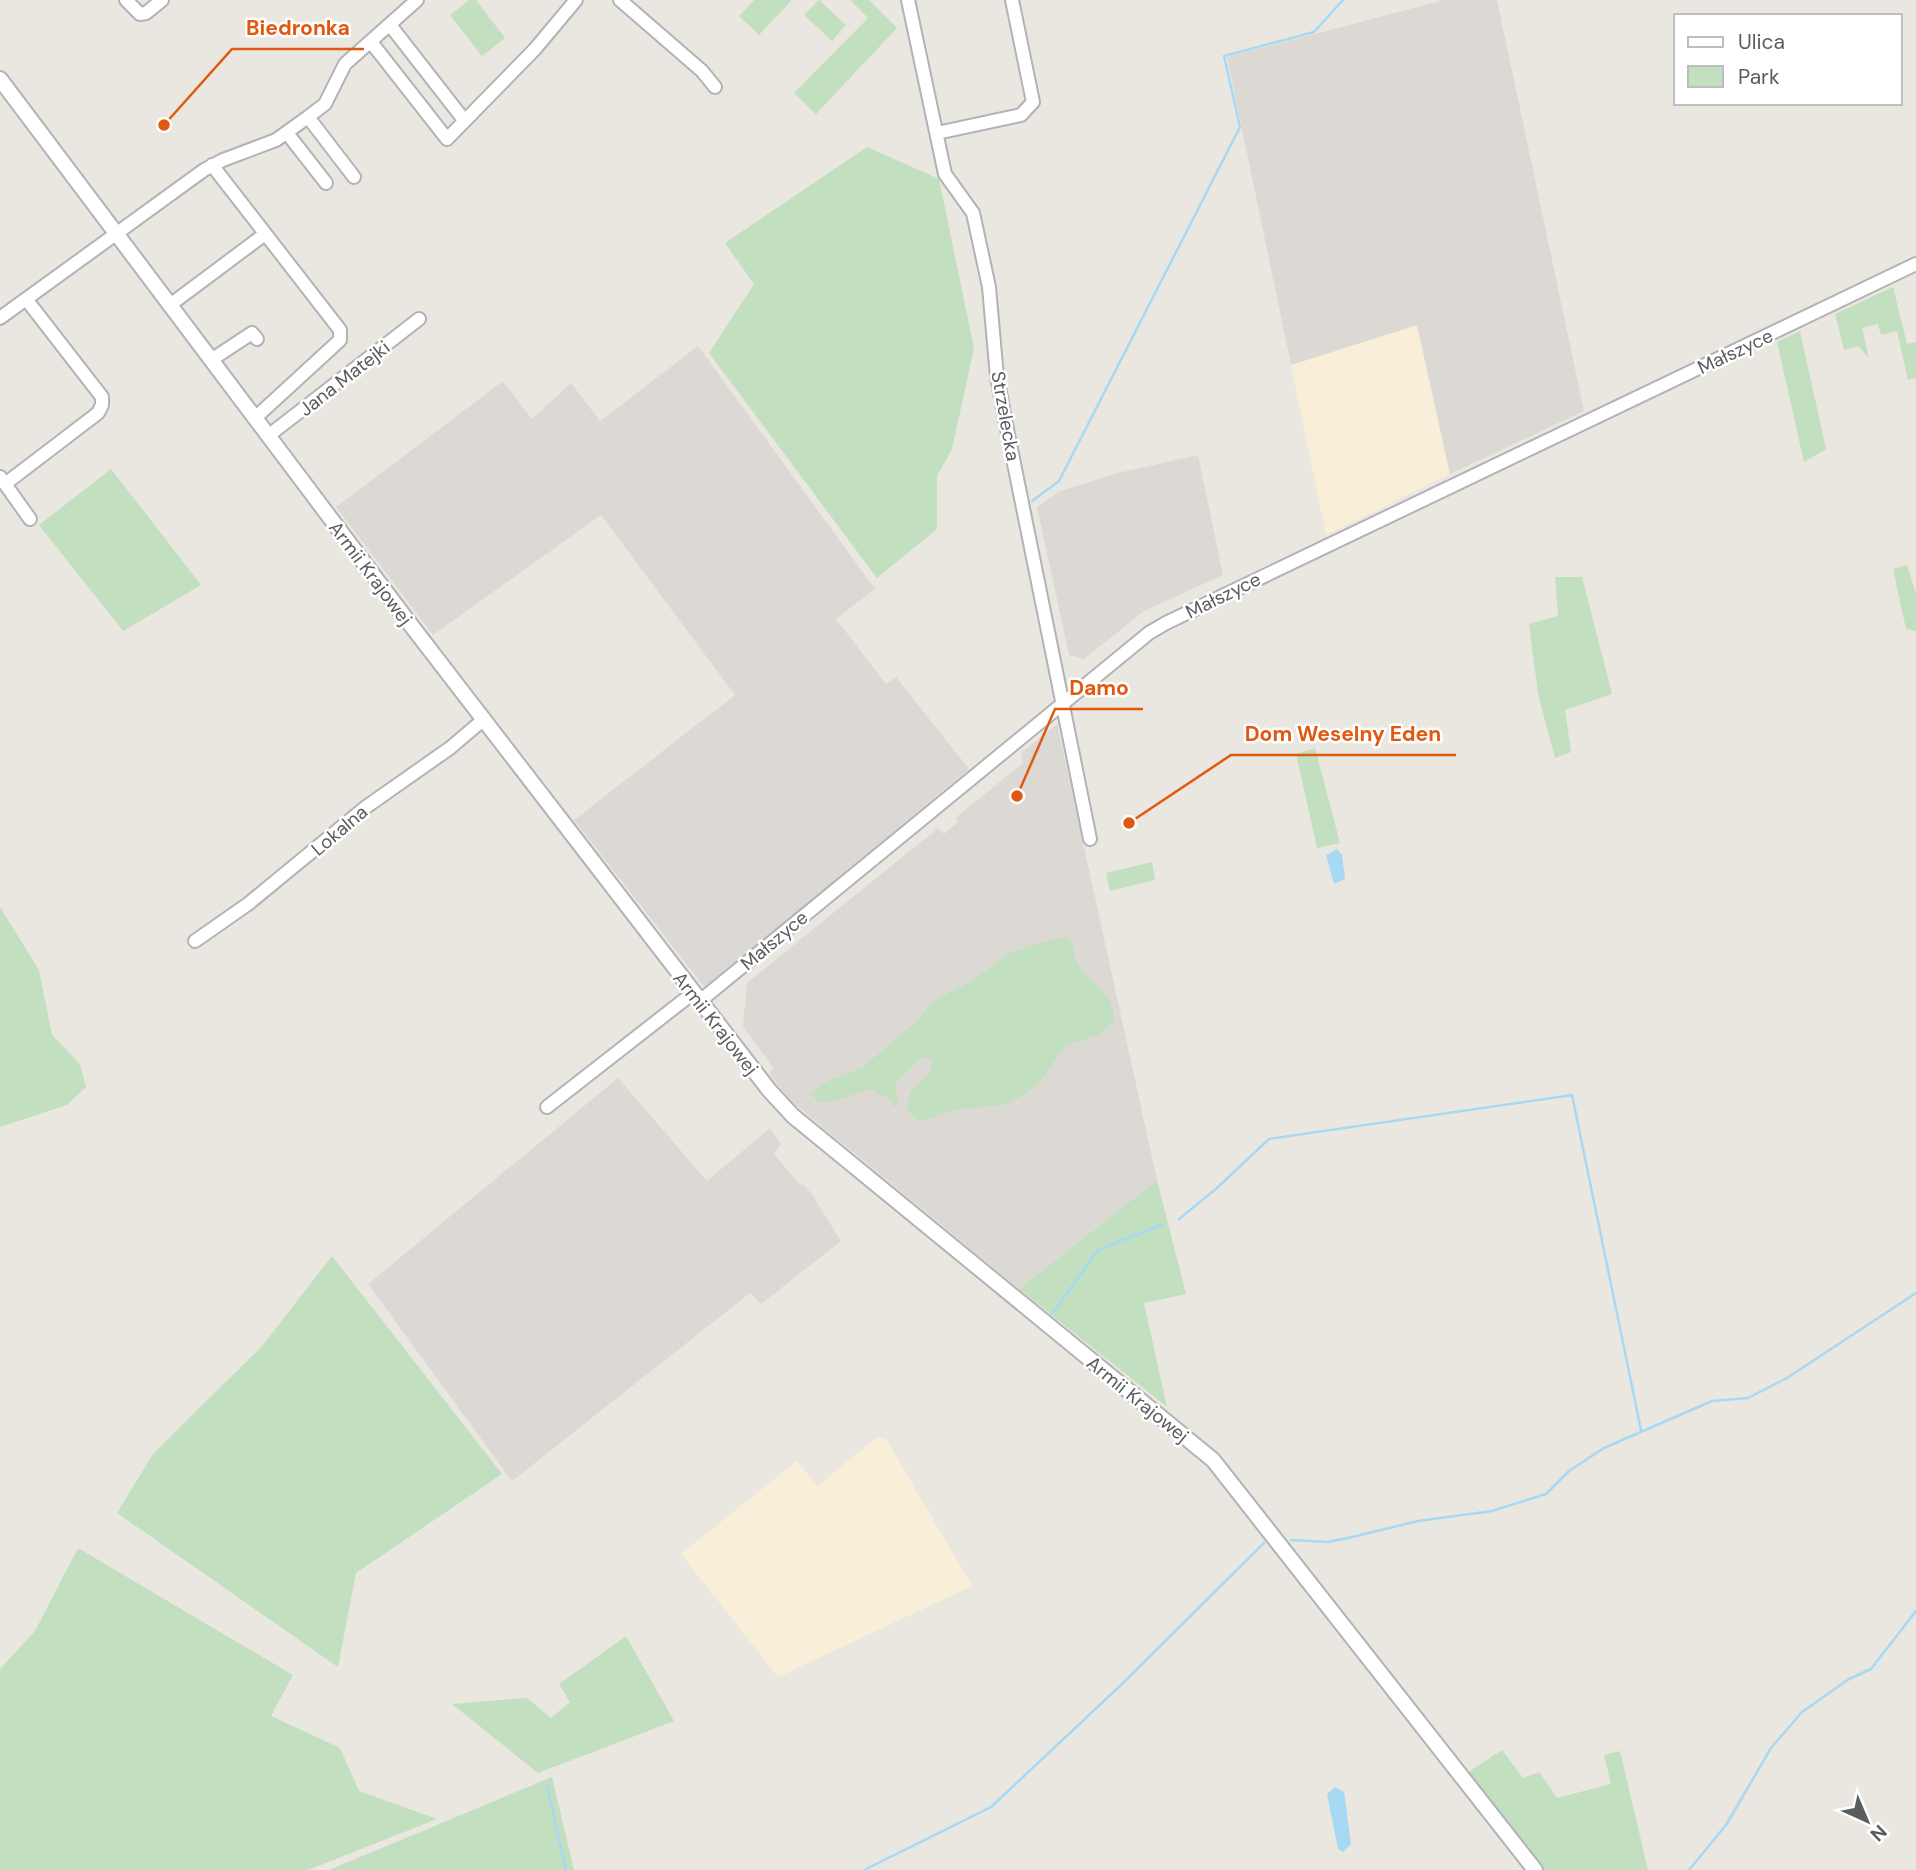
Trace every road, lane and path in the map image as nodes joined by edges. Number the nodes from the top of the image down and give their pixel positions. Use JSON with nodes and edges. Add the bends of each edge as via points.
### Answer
{"nodes":[{"id":1,"x":126,"y":0,"type":"edge"},
{"id":2,"x":162,"y":0,"type":"edge"},
{"id":3,"x":417,"y":0,"type":"edge"},
{"id":4,"x":576,"y":0,"type":"edge"},
{"id":5,"x":620,"y":0,"type":"edge"},
{"id":6,"x":908,"y":0,"type":"edge"},
{"id":7,"x":1012,"y":0,"type":"edge"},
{"id":8,"x":390,"y":25,"type":"junction"},
{"id":9,"x":371,"y":42,"type":"junction"},
{"id":10,"x":0,"y":79,"type":"edge"},
{"id":11,"x":715,"y":87,"type":"dead end"},
{"id":12,"x":308,"y":117,"type":"junction"},
{"id":13,"x":464,"y":120,"type":"junction"},
{"id":14,"x":287,"y":133,"type":"junction"},
{"id":15,"x":937,"y":133,"type":"junction"},
{"id":16,"x":212,"y":165,"type":"junction"},
{"id":17,"x":354,"y":177,"type":"dead end"},
{"id":18,"x":326,"y":183,"type":"dead end"},
{"id":19,"x":116,"y":233,"type":"junction"},
{"id":20,"x":265,"y":234,"type":"junction"},
{"id":21,"x":1916,"y":264,"type":"edge"},
{"id":22,"x":26,"y":299,"type":"junction"},
{"id":23,"x":170,"y":305,"type":"junction"},
{"id":24,"x":3,"y":311,"type":"edge"},
{"id":25,"x":419,"y":319,"type":"dead end"},
{"id":26,"x":257,"y":339,"type":"dead end"},
{"id":27,"x":211,"y":360,"type":"junction"},
{"id":28,"x":255,"y":418,"type":"junction"},
{"id":29,"x":268,"y":436,"type":"junction"},
{"id":30,"x":3,"y":480,"type":"edge"},
{"id":31,"x":30,"y":519,"type":"dead end"},
{"id":32,"x":1062,"y":704,"type":"junction"},
{"id":33,"x":483,"y":720,"type":"junction"},
{"id":34,"x":1090,"y":839,"type":"dead end"},
{"id":35,"x":195,"y":940,"type":"dead end"},
{"id":36,"x":696,"y":997,"type":"junction"},
{"id":37,"x":547,"y":1107,"type":"dead end"},
{"id":38,"x":1535,"y":1870,"type":"edge"}],
"edges":[{"from":1,"to":2,"type":"street","via":[[140,14]]},
{"from":3,"to":8,"type":"street"},
{"from":4,"to":13,"type":"street"},
{"from":5,"to":11,"type":"street"},
{"from":6,"to":15,"type":"street","name":"Strzelecka"},
{"from":7,"to":15,"type":"street","via":[[1033,102],[1021,115]]},
{"from":8,"to":9,"type":"street"},
{"from":8,"to":13,"type":"street"},
{"from":9,"to":12,"type":"street","via":[[345,64],[325,104]]},
{"from":9,"to":13,"type":"street","via":[[447,139]]},
{"from":10,"to":19,"type":"street","name":"Armii Krajowej"},
{"from":12,"to":14,"type":"street"},
{"from":12,"to":17,"type":"street"},
{"from":14,"to":16,"type":"street"},
{"from":14,"to":18,"type":"street"},
{"from":15,"to":32,"type":"street","name":"Strzelecka","via":[[945,174],[973,213],[989,287],[997,377]]},
{"from":16,"to":19,"type":"street"},
{"from":16,"to":20,"type":"street"},
{"from":19,"to":22,"type":"street"},
{"from":19,"to":23,"type":"street","name":"Armii Krajowej"},
{"from":20,"to":23,"type":"street"},
{"from":20,"to":28,"type":"street","via":[[340,330],[340,340]]},
{"from":21,"to":32,"type":"street","name":"Małszyce","via":[[1166,622]]},
{"from":22,"to":24,"type":"street"},
{"from":22,"to":30,"type":"street","via":[[102,397],[103,405]]},
{"from":23,"to":27,"type":"street","name":"Armii Krajowej"},
{"from":25,"to":29,"type":"street","name":"Jana Matejki"},
{"from":26,"to":27,"type":"street","via":[[252,333]]},
{"from":27,"to":28,"type":"street","name":"Armii Krajowej"},
{"from":28,"to":29,"type":"street","name":"Armii Krajowej"},
{"from":29,"to":33,"type":"street","name":"Armii Krajowej"},
{"from":30,"to":31,"type":"street"},
{"from":32,"to":34,"type":"street","name":"Strzelecka"},
{"from":32,"to":36,"type":"street","name":"Małszyce"},
{"from":33,"to":35,"type":"street","name":"Lokalna","via":[[366,807],[248,904]]},
{"from":33,"to":36,"type":"street","name":"Armii Krajowej"},
{"from":36,"to":37,"type":"street","name":"Małszyce"},
{"from":36,"to":38,"type":"street","name":"Armii Krajowej","via":[[781,1104],[1226,1474]]}]}
